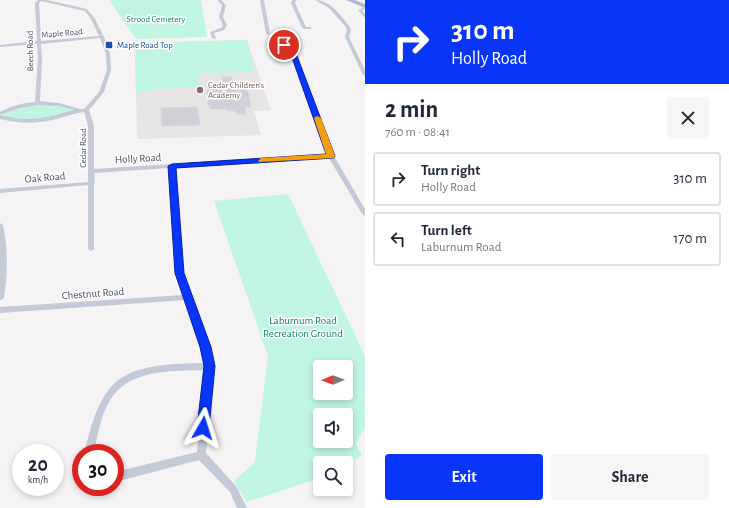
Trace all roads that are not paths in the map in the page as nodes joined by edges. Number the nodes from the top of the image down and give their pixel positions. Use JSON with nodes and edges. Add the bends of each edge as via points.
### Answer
{"nodes":[{"id":1,"x":41,"y":0,"type":"edge"},
{"id":2,"x":66,"y":0,"type":"edge"},
{"id":3,"x":219,"y":0,"type":"edge"},
{"id":4,"x":262,"y":0,"type":"edge"},
{"id":5,"x":294,"y":0,"type":"edge"},
{"id":6,"x":317,"y":0,"type":"edge"},
{"id":7,"x":349,"y":0,"type":"edge"},
{"id":8,"x":59,"y":4,"type":"junction"},
{"id":9,"x":365,"y":7,"type":"edge"},
{"id":10,"x":365,"y":16,"type":"edge"},
{"id":11,"x":310,"y":28,"type":"dead end"},
{"id":12,"x":268,"y":34,"type":"dead end"},
{"id":13,"x":102,"y":38,"type":"junction"},
{"id":14,"x":214,"y":38,"type":"dead end"},
{"id":15,"x":39,"y":43,"type":"junction"},
{"id":16,"x":284,"y":45,"type":"dead end"},
{"id":17,"x":0,"y":46,"type":"edge"},
{"id":18,"x":365,"y":75,"type":"edge"},
{"id":19,"x":37,"y":103,"type":"junction"},
{"id":20,"x":78,"y":110,"type":"junction"},
{"id":21,"x":86,"y":110,"type":"junction"},
{"id":22,"x":0,"y":116,"type":"edge"},
{"id":23,"x":331,"y":156,"type":"junction"},
{"id":24,"x":172,"y":166,"type":"junction"},
{"id":25,"x":91,"y":171,"type":"junction"},
{"id":26,"x":92,"y":183,"type":"junction"},
{"id":27,"x":0,"y":191,"type":"edge"},
{"id":28,"x":365,"y":214,"type":"edge"},
{"id":29,"x":0,"y":225,"type":"edge"},
{"id":30,"x":91,"y":249,"type":"dead end"},
{"id":31,"x":0,"y":297,"type":"edge"},
{"id":32,"x":187,"y":297,"type":"junction"},
{"id":33,"x":0,"y":310,"type":"edge"},
{"id":34,"x":209,"y":366,"type":"junction"},
{"id":35,"x":91,"y":444,"type":"edge"},
{"id":36,"x":201,"y":455,"type":"junction"},
{"id":37,"x":124,"y":475,"type":"edge"},
{"id":38,"x":242,"y":508,"type":"edge"}],
"edges":[{"from":1,"to":8,"type":"street"},
{"from":1,"to":15,"type":"street","name":"Beech Road","via":[[37,3]]},
{"from":2,"to":8,"type":"street"},
{"from":3,"to":14,"type":"street","via":[[224,5],[221,17],[225,25],[223,29],[212,32]]},
{"from":4,"to":12,"type":"street"},
{"from":5,"to":11,"type":"street","via":[[304,28]]},
{"from":6,"to":18,"type":"street","via":[[333,9],[348,27],[347,38]]},
{"from":7,"to":9,"type":"main road"},
{"from":8,"to":13,"type":"street","via":[[86,10]]},
{"from":9,"to":10,"type":"street","via":[[360,10]]},
{"from":13,"to":15,"type":"street","name":"Maple Road"},
{"from":13,"to":21,"type":"street","via":[[108,54],[109,70],[101,92]]},
{"from":15,"to":17,"type":"street","name":"Maple Road"},
{"from":15,"to":19,"type":"street","name":"Beech Road"},
{"from":16,"to":23,"type":"street","via":[[291,48]]},
{"from":19,"to":20,"type":"street","via":[[55,103]]},
{"from":19,"to":22,"type":"street","via":[[19,106]]},
{"from":20,"to":21,"type":"street"},
{"from":20,"to":22,"type":"street","via":[[37,121]]},
{"from":21,"to":25,"type":"street","name":"Cedar Road","via":[[91,126]]},
{"from":23,"to":24,"type":"street","name":"Holly Road"},
{"from":23,"to":28,"type":"street"},
{"from":24,"to":25,"type":"street","name":"Holly Road"},
{"from":24,"to":32,"type":"street","via":[[180,273]]},
{"from":25,"to":26,"type":"street","name":"Cedar Road"},
{"from":26,"to":27,"type":"street","name":"Oak Road"},
{"from":26,"to":30,"type":"street","name":"Cedar Road"},
{"from":29,"to":31,"type":"street","via":[[5,266]]},
{"from":32,"to":33,"type":"street","name":"Chestnut Road"},
{"from":32,"to":34,"type":"street","via":[[206,347]]},
{"from":34,"to":35,"type":"street","via":[[142,372],[121,382],[113,389],[105,403]]},
{"from":34,"to":36,"type":"street"},
{"from":36,"to":37,"type":"street"},
{"from":36,"to":38,"type":"street","via":[[232,489]]}]}
